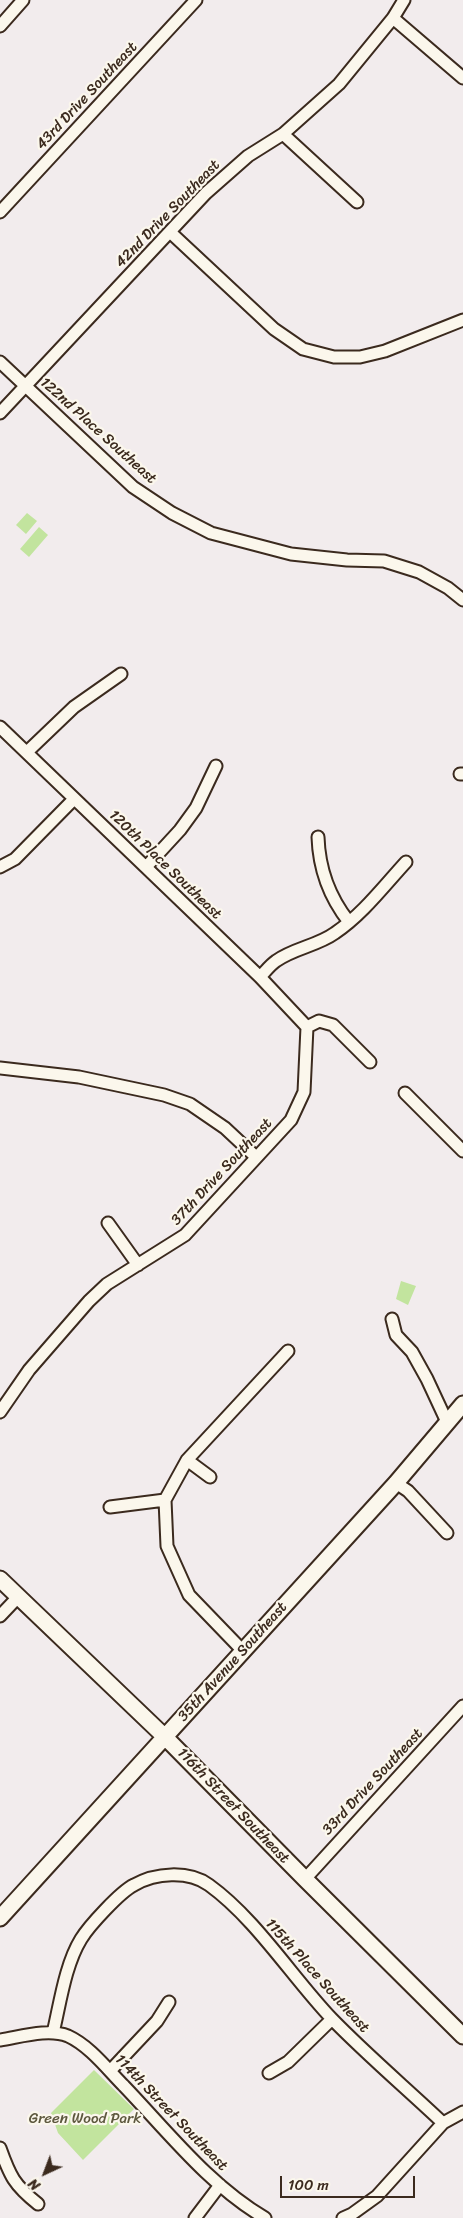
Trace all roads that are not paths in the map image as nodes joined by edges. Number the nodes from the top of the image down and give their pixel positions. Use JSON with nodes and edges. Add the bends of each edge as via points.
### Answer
{"nodes":[{"id":1,"x":23,"y":0,"type":"edge"},
{"id":2,"x":196,"y":0,"type":"edge"},
{"id":3,"x":404,"y":0,"type":"edge"},
{"id":4,"x":393,"y":18,"type":"junction"},
{"id":5,"x":0,"y":26,"type":"edge"},
{"id":6,"x":463,"y":78,"type":"edge"},
{"id":7,"x":283,"y":134,"type":"junction"},
{"id":8,"x":356,"y":202,"type":"dead end"},
{"id":9,"x":0,"y":212,"type":"edge"},
{"id":10,"x":170,"y":232,"type":"junction"},
{"id":11,"x":463,"y":320,"type":"edge"},
{"id":12,"x":0,"y":362,"type":"edge"},
{"id":13,"x":24,"y":386,"type":"junction"},
{"id":14,"x":0,"y":413,"type":"edge"},
{"id":15,"x":463,"y":600,"type":"edge"},
{"id":16,"x":121,"y":674,"type":"dead end"},
{"id":17,"x":0,"y":727,"type":"edge"},
{"id":18,"x":27,"y":752,"type":"junction"},
{"id":19,"x":216,"y":766,"type":"dead end"},
{"id":20,"x":74,"y":799,"type":"junction"},
{"id":21,"x":318,"y":837,"type":"dead end"},
{"id":22,"x":406,"y":862,"type":"dead end"},
{"id":23,"x":146,"y":866,"type":"junction"},
{"id":24,"x":0,"y":867,"type":"edge"},
{"id":25,"x":349,"y":922,"type":"junction"},
{"id":26,"x":260,"y":977,"type":"junction"},
{"id":27,"x":308,"y":1027,"type":"junction"},
{"id":28,"x":370,"y":1062,"type":"dead end"},
{"id":29,"x":0,"y":1068,"type":"edge"},
{"id":30,"x":405,"y":1093,"type":"dead end"},
{"id":31,"x":463,"y":1151,"type":"edge"},
{"id":32,"x":256,"y":1157,"type":"junction"},
{"id":33,"x":108,"y":1223,"type":"dead end"},
{"id":34,"x":138,"y":1265,"type":"junction"},
{"id":35,"x":392,"y":1319,"type":"dead end"},
{"id":36,"x":288,"y":1351,"type":"dead end"},
{"id":37,"x":463,"y":1404,"type":"edge"},
{"id":38,"x":0,"y":1412,"type":"edge"},
{"id":39,"x":447,"y":1422,"type":"junction"},
{"id":40,"x":187,"y":1460,"type":"junction"},
{"id":41,"x":210,"y":1477,"type":"dead end"},
{"id":42,"x":396,"y":1483,"type":"junction"},
{"id":43,"x":165,"y":1500,"type":"junction"},
{"id":44,"x":110,"y":1507,"type":"dead end"},
{"id":45,"x":447,"y":1533,"type":"dead end"},
{"id":46,"x":0,"y":1579,"type":"edge"},
{"id":47,"x":18,"y":1597,"type":"junction"},
{"id":48,"x":0,"y":1616,"type":"edge"},
{"id":49,"x":243,"y":1651,"type":"junction"},
{"id":50,"x":463,"y":1706,"type":"edge"},
{"id":51,"x":165,"y":1736,"type":"junction"},
{"id":52,"x":304,"y":1879,"type":"junction"},
{"id":53,"x":0,"y":1918,"type":"edge"},
{"id":54,"x":170,"y":2002,"type":"dead end"},
{"id":55,"x":332,"y":2019,"type":"junction"},
{"id":56,"x":53,"y":2033,"type":"junction"},
{"id":57,"x":463,"y":2036,"type":"edge"},
{"id":58,"x":0,"y":2040,"type":"edge"},
{"id":59,"x":110,"y":2071,"type":"junction"},
{"id":60,"x":269,"y":2073,"type":"dead end"},
{"id":61,"x":463,"y":2112,"type":"edge"},
{"id":62,"x":443,"y":2123,"type":"junction"},
{"id":63,"x":0,"y":2148,"type":"edge"},
{"id":64,"x":220,"y":2185,"type":"junction"},
{"id":65,"x":38,"y":2204,"type":"dead end"},
{"id":66,"x":195,"y":2218,"type":"edge"},
{"id":67,"x":265,"y":2218,"type":"edge"},
{"id":68,"x":343,"y":2218,"type":"edge"}],
"edges":[{"from":1,"to":5,"type":"street"},
{"from":2,"to":9,"type":"street","name":"43rd Drive Southeast"},
{"from":3,"to":4,"type":"street","name":"42nd Drive Southeast"},
{"from":4,"to":6,"type":"street"},
{"from":4,"to":7,"type":"street","name":"42nd Drive Southeast","via":[[339,84]]},
{"from":7,"to":8,"type":"street"},
{"from":7,"to":10,"type":"street","name":"42nd Drive Southeast","via":[[248,156],[214,185]]},
{"from":10,"to":11,"type":"street","via":[[274,329],[303,349],[334,357],[360,357],[385,351]]},
{"from":10,"to":13,"type":"street","name":"42nd Drive Southeast"},
{"from":12,"to":13,"type":"street","name":"122nd Place Southeast"},
{"from":13,"to":14,"type":"street","name":"42nd Drive Southeast"},
{"from":13,"to":15,"type":"street","name":"122nd Place Southeast","via":[[133,487],[210,533],[291,554],[384,561],[419,572]]},
{"from":16,"to":18,"type":"street","via":[[74,707]]},
{"from":17,"to":18,"type":"street","name":"120th Place Southeast"},
{"from":18,"to":20,"type":"street","name":"120th Place Southeast"},
{"from":19,"to":23,"type":"street","via":[[196,808]]},
{"from":20,"to":23,"type":"street","name":"120th Place Southeast"},
{"from":20,"to":24,"type":"street","via":[[14,860]]},
{"from":21,"to":25,"type":"street","via":[[324,876],[339,910]]},
{"from":22,"to":25,"type":"street"},
{"from":23,"to":26,"type":"street","name":"120th Place Southeast"},
{"from":25,"to":26,"type":"street","via":[[321,942],[275,962]]},
{"from":26,"to":27,"type":"street","name":"120th Place Southeast"},
{"from":27,"to":28,"type":"street","via":[[319,1021],[333,1025]]},
{"from":27,"to":32,"type":"street","name":"37th Drive Southeast","via":[[304,1092],[291,1120]]},
{"from":29,"to":32,"type":"street","via":[[79,1077],[164,1095],[190,1104],[225,1128]]},
{"from":30,"to":31,"type":"street"},
{"from":32,"to":34,"type":"street","name":"37th Drive Southeast","via":[[185,1235]]},
{"from":33,"to":34,"type":"street"},
{"from":34,"to":38,"type":"street","name":"37th Drive Southeast","via":[[106,1284],[89,1301],[29,1370]]},
{"from":35,"to":39,"type":"street","via":[[396,1335],[412,1352],[428,1379]]},
{"from":36,"to":40,"type":"street"},
{"from":37,"to":39,"type":"street","name":"35th Avenue Southeast"},
{"from":39,"to":42,"type":"street","name":"35th Avenue Southeast"},
{"from":40,"to":41,"type":"street"},
{"from":40,"to":43,"type":"street"},
{"from":42,"to":45,"type":"street","via":[[408,1491]]},
{"from":42,"to":49,"type":"street","name":"35th Avenue Southeast"},
{"from":43,"to":44,"type":"street"},
{"from":43,"to":49,"type":"street","via":[[167,1546],[189,1595]]},
{"from":46,"to":47,"type":"street","name":"116th Street Southeast"},
{"from":47,"to":48,"type":"street"},
{"from":47,"to":51,"type":"street","name":"116th Street Southeast"},
{"from":49,"to":51,"type":"street","name":"35th Avenue Southeast"},
{"from":50,"to":52,"type":"street","name":"33rd Drive Southeast"},
{"from":51,"to":52,"type":"street","name":"116th Street Southeast"},
{"from":51,"to":53,"type":"street","name":"35th Avenue Southeast"},
{"from":52,"to":57,"type":"street","name":"116th Street Southeast"},
{"from":54,"to":59,"type":"street","via":[[157,2021]]},
{"from":55,"to":56,"type":"street","name":"115th Place Southeast","via":[[233,1905],[208,1884],[180,1875],[157,1876],[133,1885],[110,1905],[81,1939],[67,1974]]},
{"from":55,"to":60,"type":"street","via":[[288,2062]]},
{"from":55,"to":62,"type":"street","name":"115th Place Southeast"},
{"from":56,"to":58,"type":"street"},
{"from":56,"to":59,"type":"street","name":"114th Street Southeast","via":[[68,2036]]},
{"from":59,"to":64,"type":"street","name":"114th Street Southeast"},
{"from":61,"to":62,"type":"street"},
{"from":62,"to":68,"type":"street","via":[[376,2196]]},
{"from":63,"to":65,"type":"street","via":[[8,2172],[20,2189]]},
{"from":64,"to":66,"type":"street"},
{"from":64,"to":67,"type":"street","name":"114th Street Southeast"}]}
